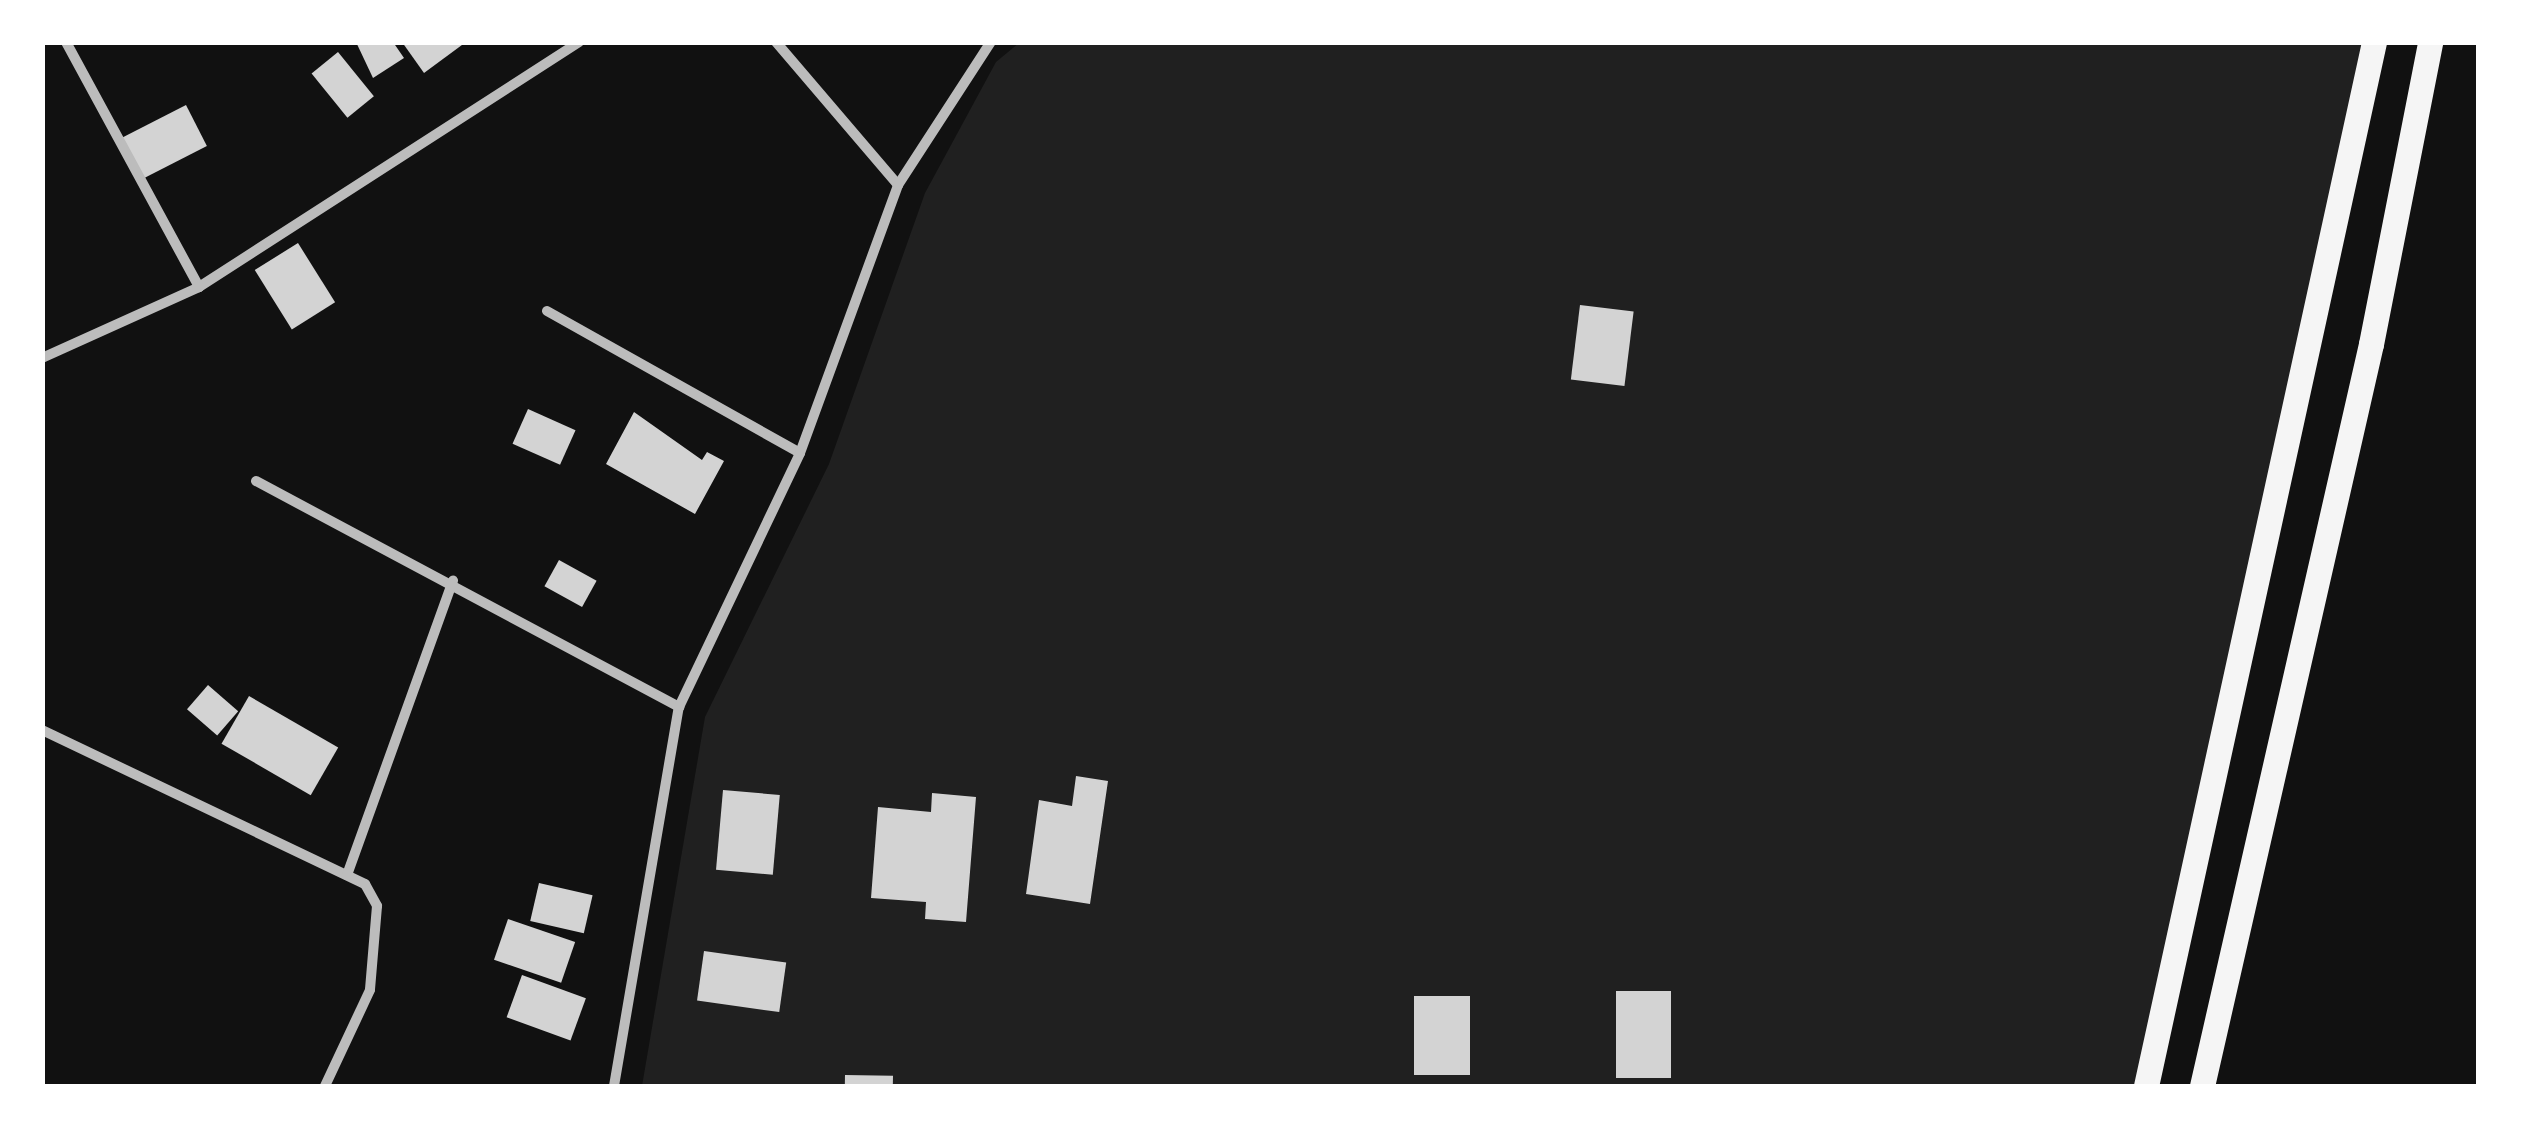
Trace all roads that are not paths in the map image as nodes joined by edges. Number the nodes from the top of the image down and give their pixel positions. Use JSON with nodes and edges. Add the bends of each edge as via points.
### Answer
{"nodes":[{"id":1,"x":66,"y":42,"type":"edge"},
{"id":2,"x":580,"y":42,"type":"edge"},
{"id":3,"x":776,"y":42,"type":"edge"},
{"id":4,"x":991,"y":42,"type":"edge"},
{"id":5,"x":2374,"y":42,"type":"edge"},
{"id":6,"x":2430,"y":42,"type":"edge"},
{"id":7,"x":898,"y":185,"type":"junction"},
{"id":8,"x":200,"y":288,"type":"junction"},
{"id":9,"x":546,"y":311,"type":"dead end"},
{"id":10,"x":42,"y":358,"type":"edge"},
{"id":11,"x":800,"y":454,"type":"junction"},
{"id":12,"x":256,"y":481,"type":"dead end"},
{"id":13,"x":453,"y":581,"type":"junction"},
{"id":14,"x":679,"y":707,"type":"junction"},
{"id":15,"x":42,"y":730,"type":"edge"},
{"id":16,"x":348,"y":875,"type":"junction"},
{"id":17,"x":325,"y":1086,"type":"edge"},
{"id":18,"x":614,"y":1086,"type":"edge"},
{"id":19,"x":2146,"y":1086,"type":"edge"},
{"id":20,"x":2202,"y":1086,"type":"edge"}],
"edges":[{"from":1,"to":8,"type":"street"},
{"from":2,"to":8,"type":"street"},
{"from":3,"to":7,"type":"street"},
{"from":4,"to":7,"type":"street"},
{"from":5,"to":19,"type":"main road"},
{"from":6,"to":20,"type":"main road","via":[[2371,344]]},
{"from":7,"to":11,"type":"street"},
{"from":8,"to":10,"type":"street"},
{"from":9,"to":11,"type":"street"},
{"from":11,"to":14,"type":"street"},
{"from":12,"to":13,"type":"street"},
{"from":13,"to":14,"type":"street"},
{"from":13,"to":16,"type":"street"},
{"from":14,"to":18,"type":"street"},
{"from":15,"to":16,"type":"street"},
{"from":16,"to":17,"type":"street","via":[[377,906],[378,944],[370,990]]}]}
